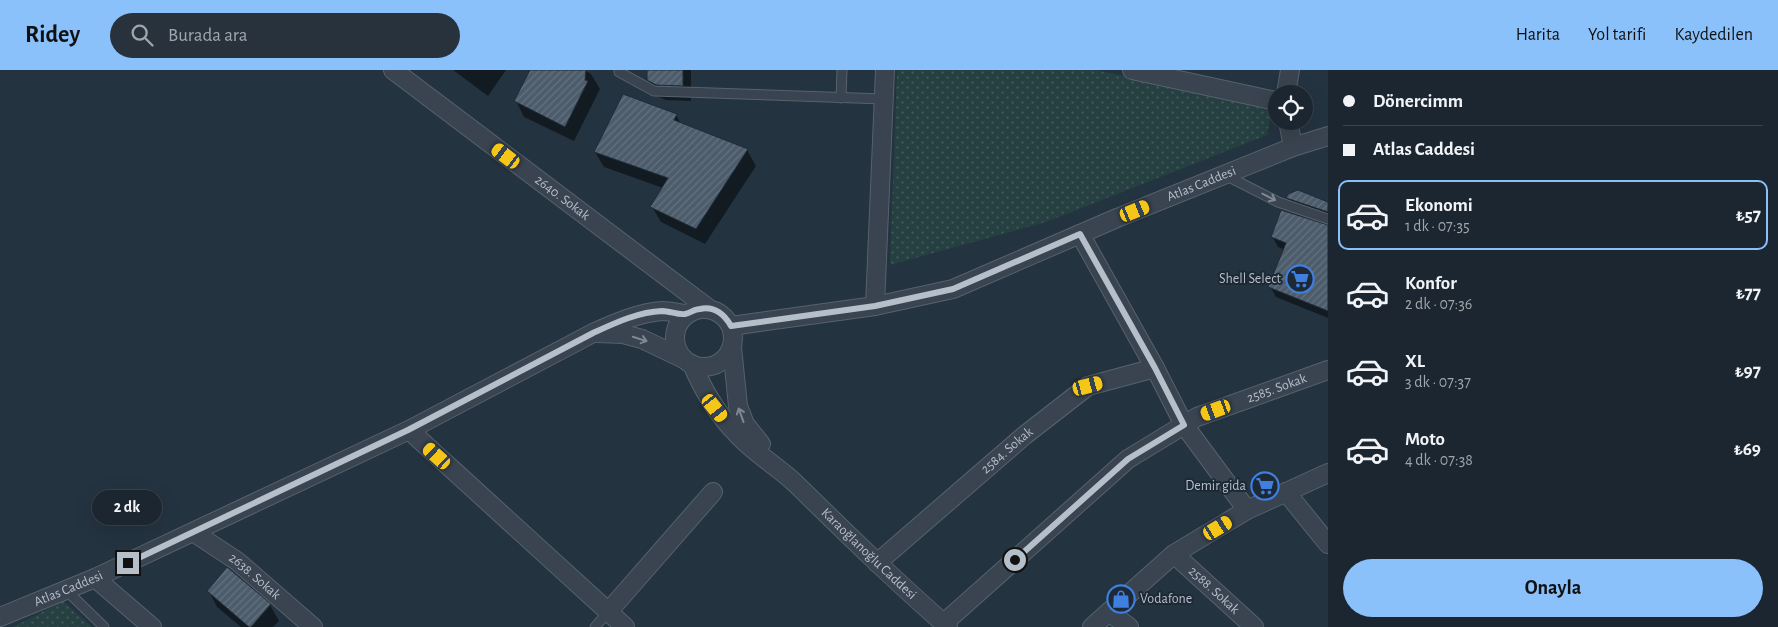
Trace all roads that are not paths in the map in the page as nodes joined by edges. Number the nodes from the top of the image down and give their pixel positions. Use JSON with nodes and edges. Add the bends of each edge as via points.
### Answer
{"nodes":[{"id":1,"x":393,"y":70,"type":"edge"},
{"id":2,"x":620,"y":70,"type":"edge"},
{"id":3,"x":842,"y":70,"type":"edge"},
{"id":4,"x":885,"y":70,"type":"edge"},
{"id":5,"x":1132,"y":70,"type":"edge"},
{"id":6,"x":1290,"y":70,"type":"edge"},
{"id":7,"x":1181,"y":75,"type":"edge"},
{"id":8,"x":1288,"y":85,"type":"edge"},
{"id":9,"x":841,"y":98,"type":"junction"},
{"id":10,"x":1268,"y":99,"type":"edge"},
{"id":11,"x":884,"y":100,"type":"junction"},
{"id":12,"x":1290,"y":130,"type":"edge"},
{"id":13,"x":1328,"y":136,"type":"edge"},
{"id":14,"x":1294,"y":147,"type":"junction"},
{"id":15,"x":1225,"y":175,"type":"junction"},
{"id":16,"x":1328,"y":219,"type":"edge"},
{"id":17,"x":1080,"y":234,"type":"junction"},
{"id":18,"x":875,"y":306,"type":"junction"},
{"id":19,"x":708,"y":308,"type":"junction"},
{"id":20,"x":686,"y":314,"type":"junction"},
{"id":21,"x":731,"y":326,"type":"junction"},
{"id":22,"x":593,"y":333,"type":"junction"},
{"id":23,"x":732,"y":347,"type":"junction"},
{"id":24,"x":688,"y":361,"type":"junction"},
{"id":25,"x":1155,"y":368,"type":"junction"},
{"id":26,"x":1328,"y":370,"type":"edge"},
{"id":27,"x":1184,"y":425,"type":"junction"},
{"id":28,"x":408,"y":430,"type":"junction"},
{"id":29,"x":1328,"y":473,"type":"edge"},
{"id":30,"x":793,"y":481,"type":"junction"},
{"id":31,"x":713,"y":492,"type":"dead end"},
{"id":32,"x":1286,"y":492,"type":"junction"},
{"id":33,"x":1247,"y":510,"type":"junction"},
{"id":34,"x":193,"y":532,"type":"junction"},
{"id":35,"x":1328,"y":544,"type":"edge"},
{"id":36,"x":1174,"y":554,"type":"junction"},
{"id":37,"x":877,"y":563,"type":"junction"},
{"id":38,"x":95,"y":578,"type":"junction"},
{"id":39,"x":66,"y":590,"type":"junction"},
{"id":40,"x":608,"y":612,"type":"junction"},
{"id":41,"x":1109,"y":612,"type":"junction"},
{"id":42,"x":0,"y":617,"type":"edge"},
{"id":43,"x":946,"y":625,"type":"edge"},
{"id":44,"x":104,"y":627,"type":"edge"},
{"id":45,"x":152,"y":627,"type":"edge"},
{"id":46,"x":312,"y":627,"type":"edge"},
{"id":47,"x":595,"y":627,"type":"edge"},
{"id":48,"x":625,"y":627,"type":"edge"},
{"id":49,"x":1092,"y":627,"type":"edge"},
{"id":50,"x":1128,"y":627,"type":"edge"},
{"id":51,"x":1254,"y":627,"type":"edge"}],
"edges":[{"from":1,"to":19,"type":"street","name":"2640. Sokak"},
{"from":2,"to":9,"type":"lane","via":[[654,91]]},
{"from":3,"to":9,"type":"lane"},
{"from":4,"to":11,"type":"street"},
{"from":5,"to":7,"type":"street"},
{"from":6,"to":8,"type":"street"},
{"from":7,"to":10,"type":"street"},
{"from":9,"to":11,"type":"lane"},
{"from":11,"to":18,"type":"street"},
{"from":12,"to":14,"type":"street"},
{"from":13,"to":14,"type":"street","name":"Atlas Caddesi"},
{"from":14,"to":15,"type":"street","name":"Atlas Caddesi"},
{"from":15,"to":16,"type":"lane","one_way":true,"via":[[1278,202]]},
{"from":15,"to":17,"type":"street","name":"Atlas Caddesi"},
{"from":17,"to":18,"type":"street","name":"Atlas Caddesi","via":[[953,289]]},
{"from":17,"to":25,"type":"street"},
{"from":18,"to":21,"type":"street","name":"Atlas Caddesi"},
{"from":19,"to":20,"type":"street"},
{"from":19,"to":21,"type":"street","via":[[722,314]]},
{"from":20,"to":22,"type":"street","name":"Atlas Caddesi","via":[[663,311],[640,315]]},
{"from":20,"to":24,"type":"street","via":[[675,331],[676,346]]},
{"from":21,"to":23,"type":"street"},
{"from":22,"to":24,"type":"street","one_way":true,"via":[[623,334],[642,339]]},
{"from":22,"to":28,"type":"street","name":"Atlas Caddesi"},
{"from":23,"to":24,"type":"street","via":[[727,356],[711,366],[701,367]]},
{"from":30,"to":23,"type":"street","one_way":true,"via":[[744,424],[738,406]]},
{"from":24,"to":30,"type":"street","via":[[715,408],[737,435]]},
{"from":25,"to":27,"type":"street"},
{"from":25,"to":37,"type":"street","name":"2584. Sokak","via":[[1088,386],[1025,435]]},
{"from":26,"to":27,"type":"street","name":"2585. Sokak","via":[[1197,417]]},
{"from":27,"to":33,"type":"street"},
{"from":27,"to":43,"type":"street","name":"2585. Sokak","via":[[1128,459]]},
{"from":28,"to":34,"type":"street","name":"Atlas Caddesi"},
{"from":28,"to":40,"type":"street"},
{"from":29,"to":32,"type":"street"},
{"from":30,"to":37,"type":"street","name":"Karaoğlanoğlu Caddesi"},
{"from":31,"to":40,"type":"street"},
{"from":32,"to":33,"type":"street"},
{"from":32,"to":35,"type":"street"},
{"from":33,"to":36,"type":"street"},
{"from":34,"to":38,"type":"street","name":"Atlas Caddesi"},
{"from":34,"to":46,"type":"street","name":"2638. Sokak","via":[[237,561]]},
{"from":36,"to":41,"type":"street"},
{"from":36,"to":51,"type":"street","name":"2588. Sokak"},
{"from":37,"to":43,"type":"street","name":"Karaoğlanoğlu Caddesi"},
{"from":38,"to":39,"type":"street","name":"Atlas Caddesi"},
{"from":38,"to":45,"type":"street"},
{"from":39,"to":42,"type":"street","name":"Atlas Caddesi"},
{"from":39,"to":44,"type":"lane"},
{"from":40,"to":47,"type":"lane"},
{"from":40,"to":48,"type":"street"},
{"from":41,"to":49,"type":"street"},
{"from":41,"to":50,"type":"street"}]}
